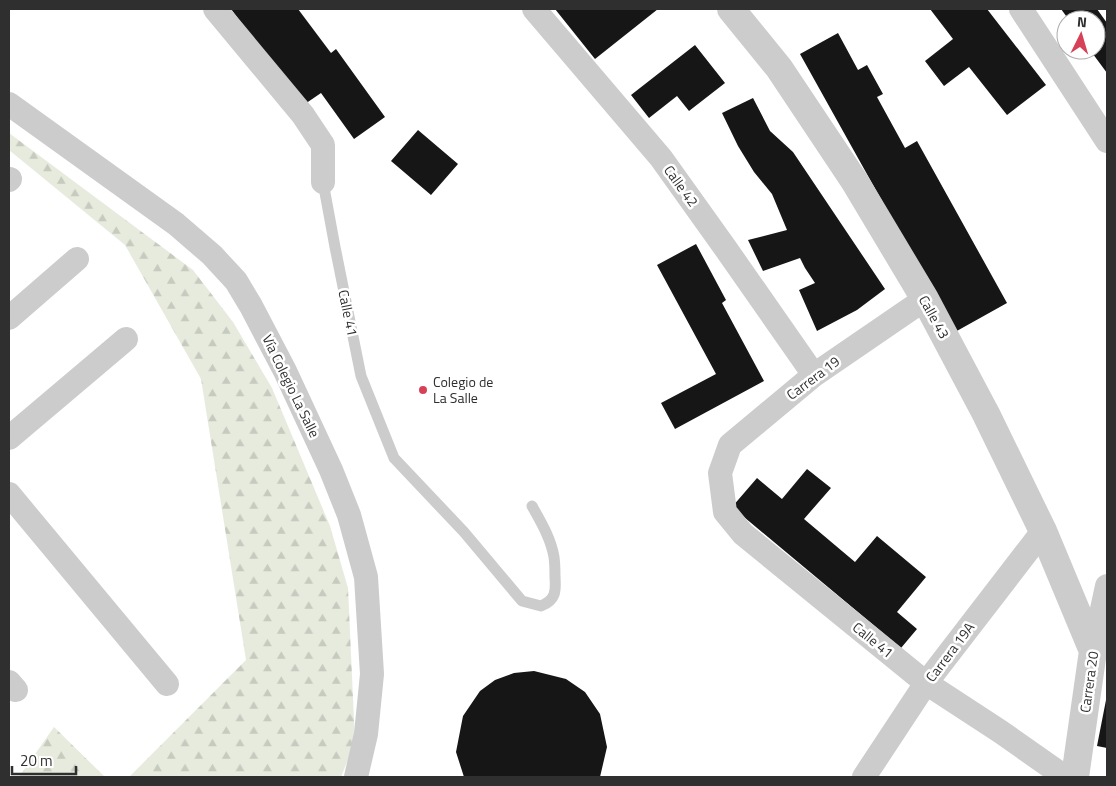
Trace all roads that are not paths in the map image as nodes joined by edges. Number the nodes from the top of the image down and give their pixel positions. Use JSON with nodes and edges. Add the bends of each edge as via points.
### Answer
{"nodes":[{"id":1,"x":216,"y":9,"type":"edge"},
{"id":2,"x":534,"y":9,"type":"edge"},
{"id":3,"x":731,"y":9,"type":"edge"},
{"id":4,"x":1021,"y":9,"type":"edge"},
{"id":5,"x":9,"y":104,"type":"edge"},
{"id":6,"x":1107,"y":141,"type":"edge"},
{"id":7,"x":323,"y":182,"type":"joint"},
{"id":8,"x":77,"y":259,"type":"dead end"},
{"id":9,"x":925,"y":300,"type":"junction"},
{"id":10,"x":9,"y":318,"type":"edge"},
{"id":11,"x":126,"y":340,"type":"dead end"},
{"id":12,"x":814,"y":375,"type":"junction"},
{"id":13,"x":9,"y":438,"type":"edge"},
{"id":14,"x":720,"y":473,"type":"joint"},
{"id":15,"x":9,"y":494,"type":"edge"},
{"id":16,"x":532,"y":506,"type":"dead end"},
{"id":17,"x":1043,"y":531,"type":"junction"},
{"id":18,"x":1107,"y":586,"type":"edge"},
{"id":19,"x":1093,"y":651,"type":"junction"},
{"id":20,"x":926,"y":683,"type":"junction"},
{"id":21,"x":167,"y":684,"type":"dead end"},
{"id":22,"x":356,"y":777,"type":"edge"},
{"id":23,"x":864,"y":777,"type":"edge"},
{"id":24,"x":1065,"y":777,"type":"edge"},
{"id":25,"x":1075,"y":777,"type":"edge"}],
"edges":[{"from":1,"to":7,"type":"street","name":"Calle 41","via":[[303,115],[323,145]]},
{"from":2,"to":12,"type":"street","name":"Calle 42","via":[[661,158]]},
{"from":3,"to":9,"type":"street","name":"Calle 43","via":[[779,68],[855,182]]},
{"from":4,"to":6,"type":"street"},
{"from":5,"to":22,"type":"street","name":"Vía Colegio La Salle","via":[[176,224],[212,255],[236,281],[285,371],[349,515],[366,577],[372,674],[366,734]]},
{"from":7,"to":16,"type":"lane","name":"Calle 41","via":[[362,376],[394,458],[464,532],[522,601],[541,606],[550,600],[556,589],[554,556]]},
{"from":8,"to":10,"type":"street"},
{"from":9,"to":12,"type":"street","name":"Carrera 19"},
{"from":9,"to":17,"type":"street","name":"Calle 43"},
{"from":11,"to":13,"type":"street"},
{"from":12,"to":14,"type":"street","name":"Carrera 19","via":[[730,445]]},
{"from":14,"to":20,"type":"street","name":"Calle 41","via":[[725,512],[743,534]]},
{"from":15,"to":21,"type":"street"},
{"from":17,"to":19,"type":"street","name":"Calle 43"},
{"from":17,"to":20,"type":"street","name":"Carrera 19A"},
{"from":18,"to":19,"type":"street","name":"Carrera 20"},
{"from":19,"to":25,"type":"street","name":"Carrera 20"},
{"from":20,"to":23,"type":"street","name":"Carrera 19A"},
{"from":20,"to":24,"type":"street","name":"Calle 41"}]}
